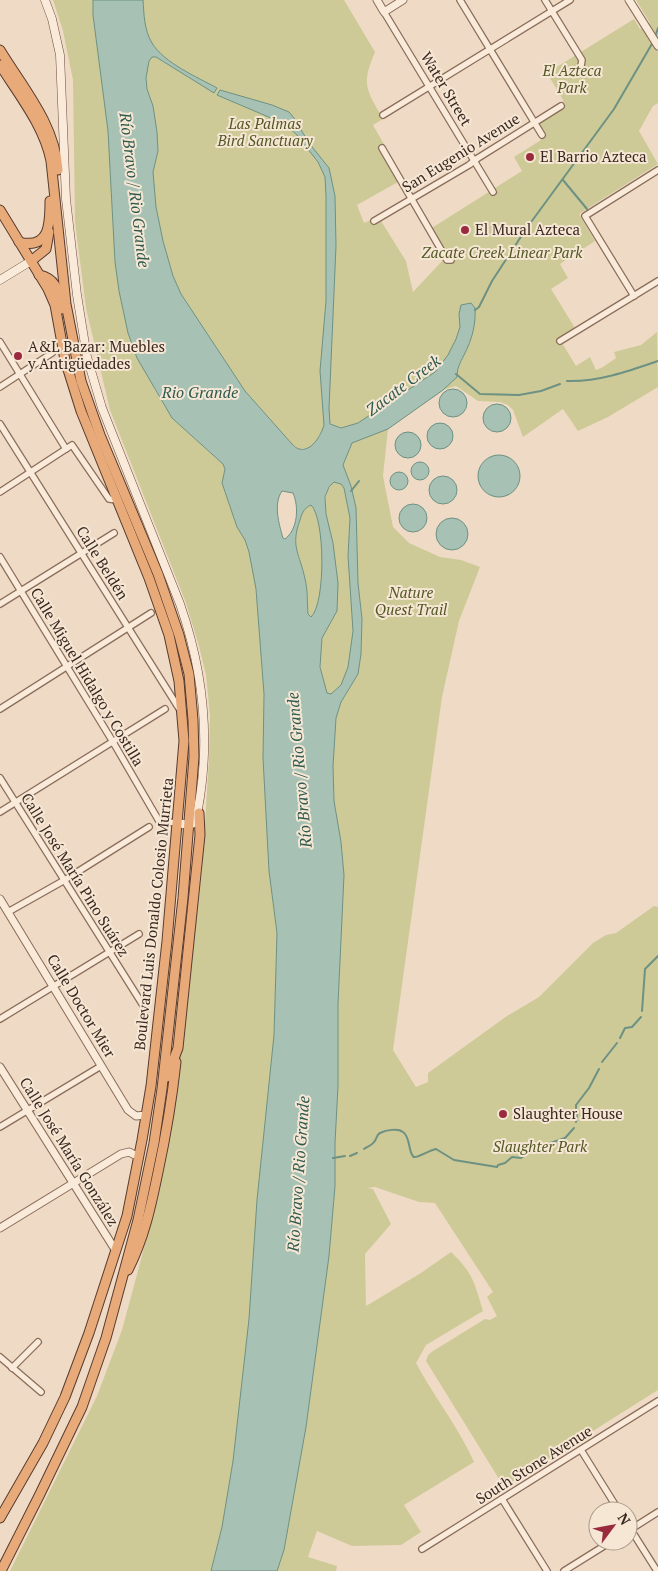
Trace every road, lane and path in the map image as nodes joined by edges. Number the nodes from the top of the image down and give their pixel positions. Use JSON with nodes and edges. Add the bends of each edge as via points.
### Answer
{"nodes":[{"id":1,"x":45,"y":0,"type":"edge"},
{"id":2,"x":376,"y":0,"type":"edge"},
{"id":3,"x":402,"y":0,"type":"edge"},
{"id":4,"x":460,"y":0,"type":"edge"},
{"id":5,"x":544,"y":0,"type":"edge"},
{"id":6,"x":570,"y":0,"type":"edge"},
{"id":7,"x":629,"y":0,"type":"edge"},
{"id":8,"x":551,"y":11,"type":"junction"},
{"id":9,"x":384,"y":12,"type":"junction"},
{"id":10,"x":658,"y":46,"type":"edge"},
{"id":11,"x":490,"y":49,"type":"junction"},
{"id":12,"x":0,"y":50,"type":"edge"},
{"id":13,"x":0,"y":65,"type":"edge"},
{"id":14,"x":582,"y":66,"type":"dead end"},
{"id":15,"x":430,"y":87,"type":"junction"},
{"id":16,"x":561,"y":106,"type":"dead end"},
{"id":17,"x":383,"y":114,"type":"dead end"},
{"id":18,"x":535,"y":123,"type":"junction"},
{"id":19,"x":542,"y":135,"type":"dead end"},
{"id":20,"x":382,"y":148,"type":"dead end"},
{"id":21,"x":474,"y":161,"type":"junction"},
{"id":22,"x":658,"y":170,"type":"edge"},
{"id":23,"x":53,"y":185,"type":"junction"},
{"id":24,"x":493,"y":192,"type":"dead end"},
{"id":25,"x":412,"y":199,"type":"junction"},
{"id":26,"x":0,"y":210,"type":"edge"},
{"id":27,"x":374,"y":221,"type":"dead end"},
{"id":28,"x":49,"y":228,"type":"junction"},
{"id":29,"x":59,"y":237,"type":"junction"},
{"id":30,"x":19,"y":242,"type":"junction"},
{"id":31,"x":46,"y":249,"type":"junction"},
{"id":32,"x":449,"y":260,"type":"dead end"},
{"id":33,"x":30,"y":261,"type":"junction"},
{"id":34,"x":39,"y":276,"type":"junction"},
{"id":35,"x":0,"y":280,"type":"edge"},
{"id":36,"x":658,"y":281,"type":"edge"},
{"id":37,"x":634,"y":296,"type":"junction"},
{"id":38,"x":560,"y":341,"type":"dead end"},
{"id":39,"x":0,"y":342,"type":"edge"},
{"id":40,"x":74,"y":344,"type":"junction"},
{"id":41,"x":52,"y":353,"type":"dead end"},
{"id":42,"x":19,"y":374,"type":"junction"},
{"id":43,"x":0,"y":387,"type":"edge"},
{"id":44,"x":0,"y":424,"type":"edge"},
{"id":45,"x":66,"y":449,"type":"junction"},
{"id":46,"x":30,"y":472,"type":"junction"},
{"id":47,"x":0,"y":492,"type":"edge"},
{"id":48,"x":117,"y":500,"type":"junction"},
{"id":49,"x":114,"y":533,"type":"dead end"},
{"id":50,"x":82,"y":554,"type":"junction"},
{"id":51,"x":0,"y":557,"type":"edge"},
{"id":52,"x":21,"y":591,"type":"junction"},
{"id":53,"x":0,"y":604,"type":"edge"},
{"id":54,"x":151,"y":613,"type":"dead end"},
{"id":55,"x":128,"y":629,"type":"junction"},
{"id":56,"x":66,"y":667,"type":"junction"},
{"id":57,"x":0,"y":709,"type":"edge"},
{"id":58,"x":165,"y":709,"type":"dead end"},
{"id":59,"x":183,"y":715,"type":"junction"},
{"id":60,"x":113,"y":742,"type":"junction"},
{"id":61,"x":0,"y":778,"type":"edge"},
{"id":62,"x":15,"y":803,"type":"junction"},
{"id":63,"x":0,"y":812,"type":"edge"},
{"id":64,"x":199,"y":812,"type":"junction"},
{"id":65,"x":177,"y":823,"type":"junction"},
{"id":66,"x":189,"y":825,"type":"junction"},
{"id":67,"x":149,"y":827,"type":"dead end"},
{"id":68,"x":63,"y":881,"type":"junction"},
{"id":69,"x":0,"y":898,"type":"edge"},
{"id":70,"x":8,"y":912,"type":"junction"},
{"id":71,"x":0,"y":916,"type":"edge"},
{"id":72,"x":139,"y":934,"type":"dead end"},
{"id":73,"x":109,"y":953,"type":"junction"},
{"id":74,"x":54,"y":986,"type":"junction"},
{"id":75,"x":146,"y":1010,"type":"dead end"},
{"id":76,"x":0,"y":1019,"type":"edge"},
{"id":77,"x":178,"y":1048,"type":"junction"},
{"id":78,"x":102,"y":1066,"type":"junction"},
{"id":79,"x":0,"y":1067,"type":"edge"},
{"id":80,"x":162,"y":1089,"type":"junction"},
{"id":81,"x":27,"y":1111,"type":"junction"},
{"id":82,"x":146,"y":1115,"type":"junction"},
{"id":83,"x":0,"y":1127,"type":"edge"},
{"id":84,"x":139,"y":1157,"type":"junction"},
{"id":85,"x":73,"y":1184,"type":"junction"},
{"id":86,"x":0,"y":1228,"type":"edge"},
{"id":87,"x":116,"y":1251,"type":"junction"},
{"id":88,"x":120,"y":1286,"type":"junction"},
{"id":89,"x":38,"y":1342,"type":"dead end"},
{"id":90,"x":0,"y":1357,"type":"edge"},
{"id":91,"x":12,"y":1368,"type":"junction"},
{"id":92,"x":41,"y":1392,"type":"dead end"},
{"id":93,"x":658,"y":1402,"type":"edge"},
{"id":94,"x":581,"y":1450,"type":"junction"},
{"id":95,"x":502,"y":1499,"type":"junction"},
{"id":96,"x":613,"y":1501,"type":"edge"},
{"id":97,"x":7,"y":1504,"type":"junction"},
{"id":98,"x":0,"y":1511,"type":"edge"},
{"id":99,"x":658,"y":1512,"type":"edge"},
{"id":100,"x":0,"y":1518,"type":"edge"},
{"id":101,"x":638,"y":1523,"type":"edge"},
{"id":102,"x":638,"y":1542,"type":"edge"},
{"id":103,"x":422,"y":1549,"type":"dead end"},
{"id":104,"x":596,"y":1551,"type":"edge"},
{"id":105,"x":1,"y":1571,"type":"edge"},
{"id":106,"x":547,"y":1571,"type":"edge"},
{"id":107,"x":564,"y":1571,"type":"edge"},
{"id":108,"x":657,"y":1571,"type":"edge"}],
"edges":[{"from":1,"to":64,"type":"main road","via":[[60,55],[66,199],[87,358],[102,408],[180,604],[199,674],[204,740]]},
{"from":2,"to":9,"type":"street","name":"Water Street"},
{"from":3,"to":9,"type":"street"},
{"from":4,"to":11,"type":"street"},
{"from":5,"to":8,"type":"street"},
{"from":6,"to":8,"type":"street"},
{"from":7,"to":10,"type":"street"},
{"from":8,"to":11,"type":"street"},
{"from":8,"to":14,"type":"street","via":[[582,60]]},
{"from":9,"to":15,"type":"street","name":"Water Street"},
{"from":11,"to":15,"type":"street"},
{"from":11,"to":18,"type":"street"},
{"from":12,"to":29,"type":"highway","via":[[53,140],[58,166]]},
{"from":13,"to":23,"type":"highway","name":"Boulevard Luis Donaldo Colosio Murrieta","via":[[48,146]]},
{"from":15,"to":17,"type":"street"},
{"from":15,"to":21,"type":"street","name":"Water Street"},
{"from":16,"to":18,"type":"street","name":"San Eugenio Avenue"},
{"from":18,"to":19,"type":"street"},
{"from":18,"to":21,"type":"street","name":"San Eugenio Avenue"},
{"from":20,"to":25,"type":"street"},
{"from":21,"to":24,"type":"street","name":"Water Street"},
{"from":21,"to":25,"type":"street","name":"San Eugenio Avenue"},
{"from":22,"to":37,"type":"street","via":[[585,216]]},
{"from":23,"to":28,"type":"highway"},
{"from":23,"to":29,"type":"highway","name":"Boulevard Luis Donaldo Colosio Murrieta"},
{"from":25,"to":27,"type":"street","name":"San Eugenio Avenue"},
{"from":25,"to":32,"type":"street"},
{"from":26,"to":30,"type":"highway","name":"Boulevard Luis Donaldo Colosio Murrieta"},
{"from":28,"to":30,"type":"highway","via":[[41,241],[35,244]]},
{"from":28,"to":31,"type":"highway"},
{"from":29,"to":31,"type":"highway"},
{"from":29,"to":40,"type":"highway","name":"Boulevard Luis Donaldo Colosio Murrieta"},
{"from":30,"to":33,"type":"highway","name":"Boulevard Luis Donaldo Colosio Murrieta"},
{"from":31,"to":33,"type":"highway"},
{"from":33,"to":34,"type":"highway","name":"Boulevard Luis Donaldo Colosio Murrieta"},
{"from":33,"to":35,"type":"main road"},
{"from":34,"to":40,"type":"highway","via":[[50,278],[57,288],[67,333]]},
{"from":34,"to":48,"type":"highway","name":"Boulevard Luis Donaldo Colosio Murrieta","via":[[55,305],[72,383]]},
{"from":36,"to":37,"type":"street"},
{"from":37,"to":38,"type":"street"},
{"from":39,"to":42,"type":"street"},
{"from":40,"to":66,"type":"highway","name":"Boulevard Luis Donaldo Colosio Murrieta","via":[[81,381],[158,574],[184,653],[189,674],[194,740]]},
{"from":41,"to":42,"type":"street"},
{"from":42,"to":43,"type":"street"},
{"from":42,"to":45,"type":"street"},
{"from":44,"to":46,"type":"street","name":"Calle Beldén"},
{"from":45,"to":46,"type":"street"},
{"from":45,"to":48,"type":"street","via":[[72,445],[109,499]]},
{"from":46,"to":47,"type":"street"},
{"from":46,"to":50,"type":"street","name":"Calle Beldén"},
{"from":48,"to":59,"type":"highway","name":"Boulevard Luis Donaldo Colosio Murrieta","via":[[166,628],[177,668]]},
{"from":49,"to":50,"type":"street"},
{"from":50,"to":52,"type":"street"},
{"from":50,"to":55,"type":"street","name":"Calle Beldén"},
{"from":51,"to":52,"type":"street","name":"Calle Miguel Hidalgo y Costilla"},
{"from":52,"to":53,"type":"street"},
{"from":52,"to":56,"type":"street","name":"Calle Miguel Hidalgo y Costilla"},
{"from":54,"to":55,"type":"street"},
{"from":55,"to":56,"type":"street"},
{"from":55,"to":59,"type":"street","name":"Calle Beldén"},
{"from":56,"to":57,"type":"street"},
{"from":56,"to":60,"type":"street","name":"Calle Miguel Hidalgo y Costilla"},
{"from":58,"to":60,"type":"street"},
{"from":59,"to":65,"type":"highway","name":"Boulevard Luis Donaldo Colosio Murrieta"},
{"from":60,"to":62,"type":"street"},
{"from":60,"to":65,"type":"street","name":"Calle Miguel Hidalgo y Costilla","via":[[159,821]]},
{"from":61,"to":62,"type":"street","name":"Calle José María Pino Suárez"},
{"from":62,"to":63,"type":"street"},
{"from":62,"to":68,"type":"street","name":"Calle José María Pino Suárez"},
{"from":64,"to":66,"type":"main road","name":"Boulevard Luis Donaldo Colosio Murrieta","via":[[194,823]]},
{"from":64,"to":77,"type":"highway","via":[[200,835]]},
{"from":65,"to":66,"type":"main road"},
{"from":65,"to":82,"type":"highway","name":"Boulevard Luis Donaldo Colosio Murrieta","via":[[167,941]]},
{"from":66,"to":80,"type":"highway","name":"Boulevard Luis Donaldo Colosio Murrieta"},
{"from":67,"to":68,"type":"street"},
{"from":68,"to":70,"type":"street"},
{"from":68,"to":73,"type":"street","name":"Calle José María Pino Suárez"},
{"from":69,"to":70,"type":"street","name":"Calle Doctor Mier"},
{"from":70,"to":71,"type":"street"},
{"from":70,"to":74,"type":"street","name":"Calle Doctor Mier"},
{"from":72,"to":73,"type":"street"},
{"from":73,"to":74,"type":"street"},
{"from":73,"to":75,"type":"street","name":"Calle José María Pino Suárez"},
{"from":74,"to":76,"type":"street"},
{"from":74,"to":78,"type":"street","name":"Calle Doctor Mier"},
{"from":77,"to":80,"type":"highway"},
{"from":77,"to":88,"type":"highway","via":[[150,1212],[136,1254]]},
{"from":78,"to":81,"type":"street"},
{"from":78,"to":82,"type":"street","name":"Calle Doctor Mier","via":[[132,1114]]},
{"from":79,"to":81,"type":"street","name":"Calle José María González"},
{"from":80,"to":88,"type":"highway","name":"Boulevard Luis Donaldo Colosio Murrieta","via":[[138,1220]]},
{"from":81,"to":83,"type":"street"},
{"from":81,"to":85,"type":"street","name":"Calle José María González"},
{"from":82,"to":84,"type":"highway","name":"Boulevard Luis Donaldo Colosio Murrieta"},
{"from":84,"to":85,"type":"street","via":[[129,1152],[121,1154]]},
{"from":84,"to":87,"type":"highway","name":"Boulevard Luis Donaldo Colosio Murrieta"},
{"from":85,"to":86,"type":"street"},
{"from":85,"to":87,"type":"street","name":"Calle José María González"},
{"from":87,"to":97,"type":"highway","name":"Boulevard Luis Donaldo Colosio Murrieta","via":[[65,1397],[43,1443]]},
{"from":88,"to":105,"type":"highway","name":"Boulevard Luis Donaldo Colosio Murrieta","via":[[82,1407]]},
{"from":89,"to":91,"type":"street"},
{"from":90,"to":91,"type":"street"},
{"from":91,"to":92,"type":"street"},
{"from":93,"to":94,"type":"street","name":"South Stone Avenue"},
{"from":94,"to":95,"type":"street","name":"South Stone Avenue"},
{"from":94,"to":96,"type":"street"},
{"from":95,"to":103,"type":"street","name":"South Stone Avenue"},
{"from":95,"to":106,"type":"street"},
{"from":97,"to":98,"type":"street"},
{"from":97,"to":100,"type":"highway","name":"Boulevard Luis Donaldo Colosio Murrieta"},
{"from":99,"to":101,"type":"street"},
{"from":102,"to":108,"type":"street"},
{"from":104,"to":107,"type":"street"}]}
